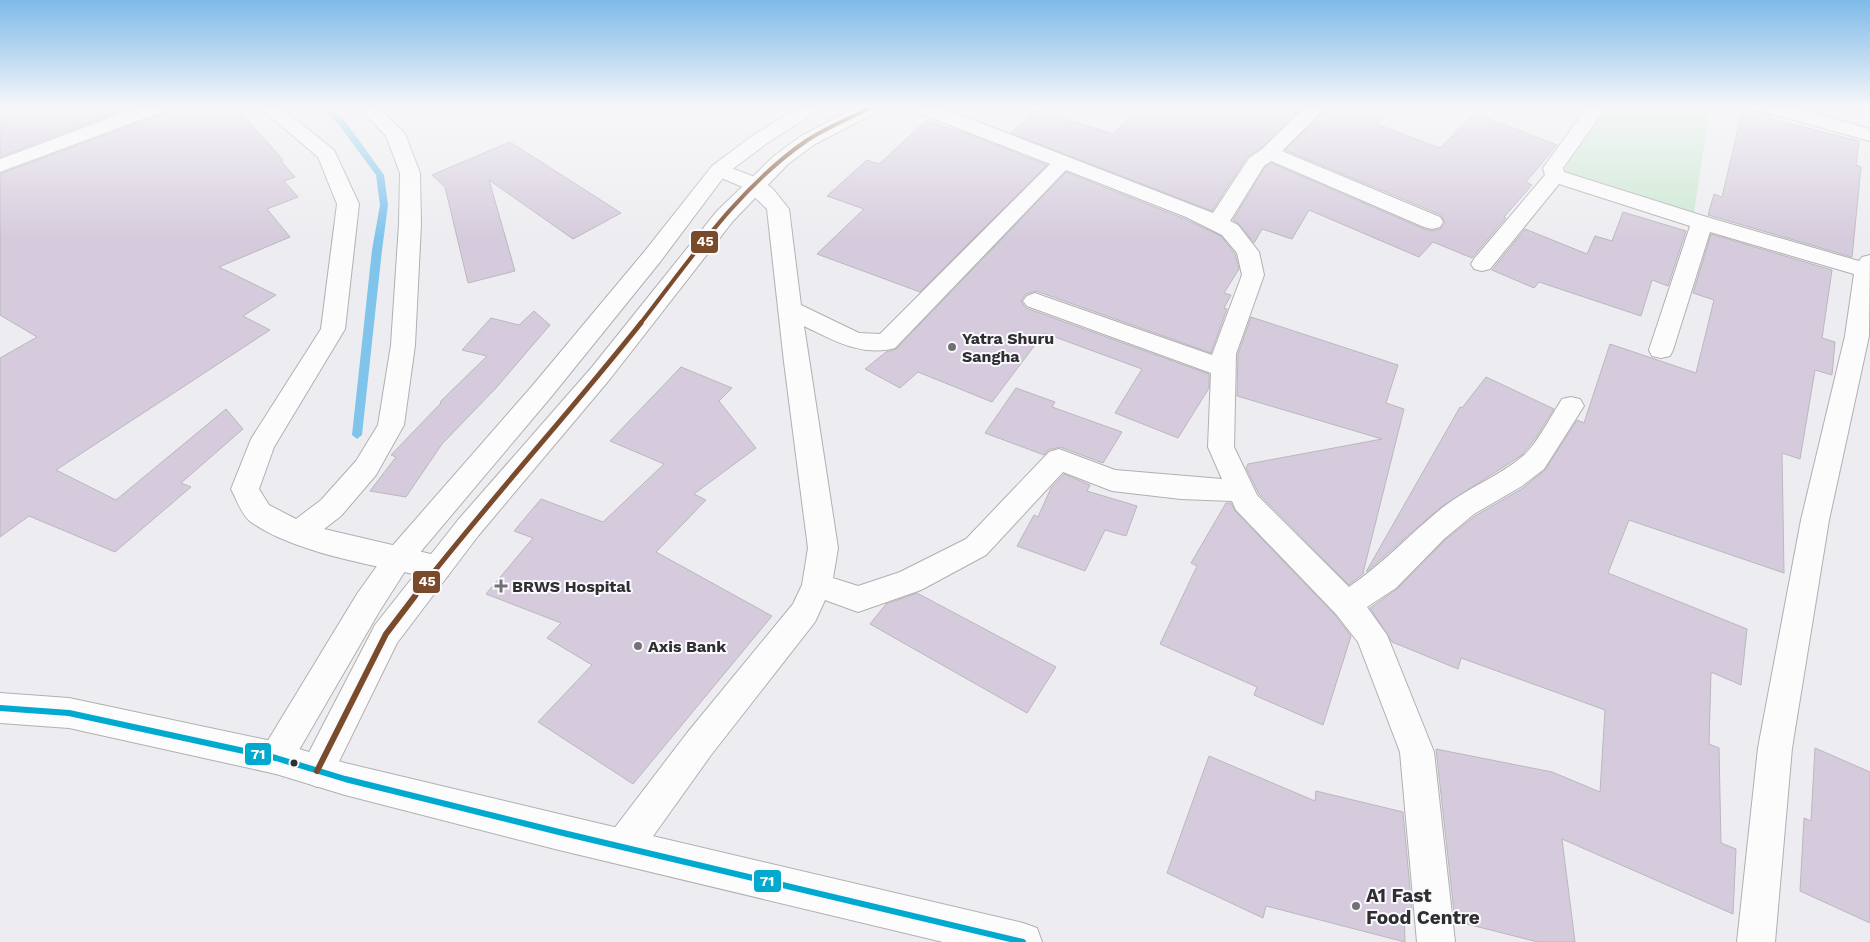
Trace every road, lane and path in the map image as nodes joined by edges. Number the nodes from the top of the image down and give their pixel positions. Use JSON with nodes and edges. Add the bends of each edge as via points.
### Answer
{"nodes":[{"id":1,"x":43,"y":150,"type":"edge"},
{"id":2,"x":322,"y":150,"type":"edge"},
{"id":3,"x":401,"y":150,"type":"edge"},
{"id":4,"x":746,"y":150,"type":"edge"},
{"id":5,"x":795,"y":150,"type":"edge"},
{"id":6,"x":1032,"y":150,"type":"edge"},
{"id":7,"x":1272,"y":150,"type":"edge"},
{"id":8,"x":1566,"y":150,"type":"edge"},
{"id":9,"x":1269,"y":153,"type":"junction"},
{"id":10,"x":1063,"y":162,"type":"junction"},
{"id":11,"x":0,"y":166,"type":"edge"},
{"id":12,"x":719,"y":170,"type":"junction"},
{"id":13,"x":1555,"y":176,"type":"junction"},
{"id":14,"x":756,"y":185,"type":"junction"},
{"id":15,"x":1432,"y":222,"type":"dead end"},
{"id":16,"x":1217,"y":224,"type":"junction"},
{"id":17,"x":1702,"y":224,"type":"junction"},
{"id":18,"x":1482,"y":264,"type":"dead end"},
{"id":19,"x":1868,"y":266,"type":"edge"},
{"id":20,"x":1035,"y":301,"type":"dead end"},
{"id":21,"x":791,"y":310,"type":"junction"},
{"id":22,"x":1864,"y":340,"type":"edge"},
{"id":23,"x":1660,"y":350,"type":"dead end"},
{"id":24,"x":1224,"y":368,"type":"junction"},
{"id":25,"x":1571,"y":406,"type":"dead end"},
{"id":26,"x":1241,"y":491,"type":"junction"},
{"id":27,"x":298,"y":534,"type":"junction"},
{"id":28,"x":397,"y":560,"type":"junction"},
{"id":29,"x":437,"y":567,"type":"junction"},
{"id":30,"x":817,"y":585,"type":"junction"},
{"id":31,"x":1347,"y":605,"type":"junction"},
{"id":32,"x":0,"y":708,"type":"edge"},
{"id":33,"x":276,"y":758,"type":"junction"},
{"id":34,"x":318,"y":771,"type":"junction"},
{"id":35,"x":623,"y":847,"type":"junction"},
{"id":36,"x":1023,"y":942,"type":"edge"},
{"id":37,"x":1436,"y":942,"type":"edge"},
{"id":38,"x":1756,"y":942,"type":"edge"}],
"edges":[{"from":1,"to":11,"type":"street"},
{"from":2,"to":27,"type":"street","via":[[327,154],[348,204],[333,329],[261,446],[245,489],[259,513]]},
{"from":3,"to":27,"type":"street","via":[[410,173],[410,224],[404,345],[392,425],[366,468],[331,508]]},
{"from":4,"to":12,"type":"street"},
{"from":5,"to":14,"type":"street"},
{"from":6,"to":10,"type":"street"},
{"from":7,"to":9,"type":"street"},
{"from":8,"to":13,"type":"street","via":[[1553,168]]},
{"from":9,"to":15,"type":"street"},
{"from":9,"to":16,"type":"street","via":[[1256,162]]},
{"from":10,"to":16,"type":"street","via":[[1194,212]]},
{"from":10,"to":21,"type":"street","via":[[886,342],[855,341]]},
{"from":12,"to":14,"type":"street"},
{"from":12,"to":28,"type":"street","via":[[542,391]]},
{"from":13,"to":17,"type":"street"},
{"from":13,"to":18,"type":"street"},
{"from":14,"to":21,"type":"street","via":[[778,209]]},
{"from":14,"to":29,"type":"street","via":[[725,216],[601,373]]},
{"from":16,"to":24,"type":"street","via":[[1230,230],[1248,252],[1253,275],[1224,354]]},
{"from":17,"to":19,"type":"street"},
{"from":17,"to":23,"type":"street"},
{"from":19,"to":22,"type":"street"},
{"from":20,"to":24,"type":"street"},
{"from":21,"to":30,"type":"street","via":[[823,548]]},
{"from":22,"to":38,"type":"street","via":[[1815,520],[1776,748]]},
{"from":24,"to":26,"type":"street","via":[[1221,447]]},
{"from":25,"to":31,"type":"street","via":[[1534,462],[1512,479],[1464,506],[1385,579]]},
{"from":26,"to":30,"type":"street","via":[[1112,480],[1059,459],[976,547],[910,581],[858,599]]},
{"from":26,"to":31,"type":"street","via":[[1246,502]]},
{"from":27,"to":28,"type":"street"},
{"from":28,"to":29,"type":"street"},
{"from":28,"to":33,"type":"street"},
{"from":29,"to":34,"type":"street","via":[[386,634]]},
{"from":30,"to":35,"type":"street","via":[[804,614],[699,744]]},
{"from":31,"to":37,"type":"street","via":[[1371,635],[1417,752]]},
{"from":32,"to":33,"type":"street","via":[[68,713]]},
{"from":33,"to":34,"type":"street"},
{"from":34,"to":35,"type":"street"},
{"from":35,"to":36,"type":"street"}]}
